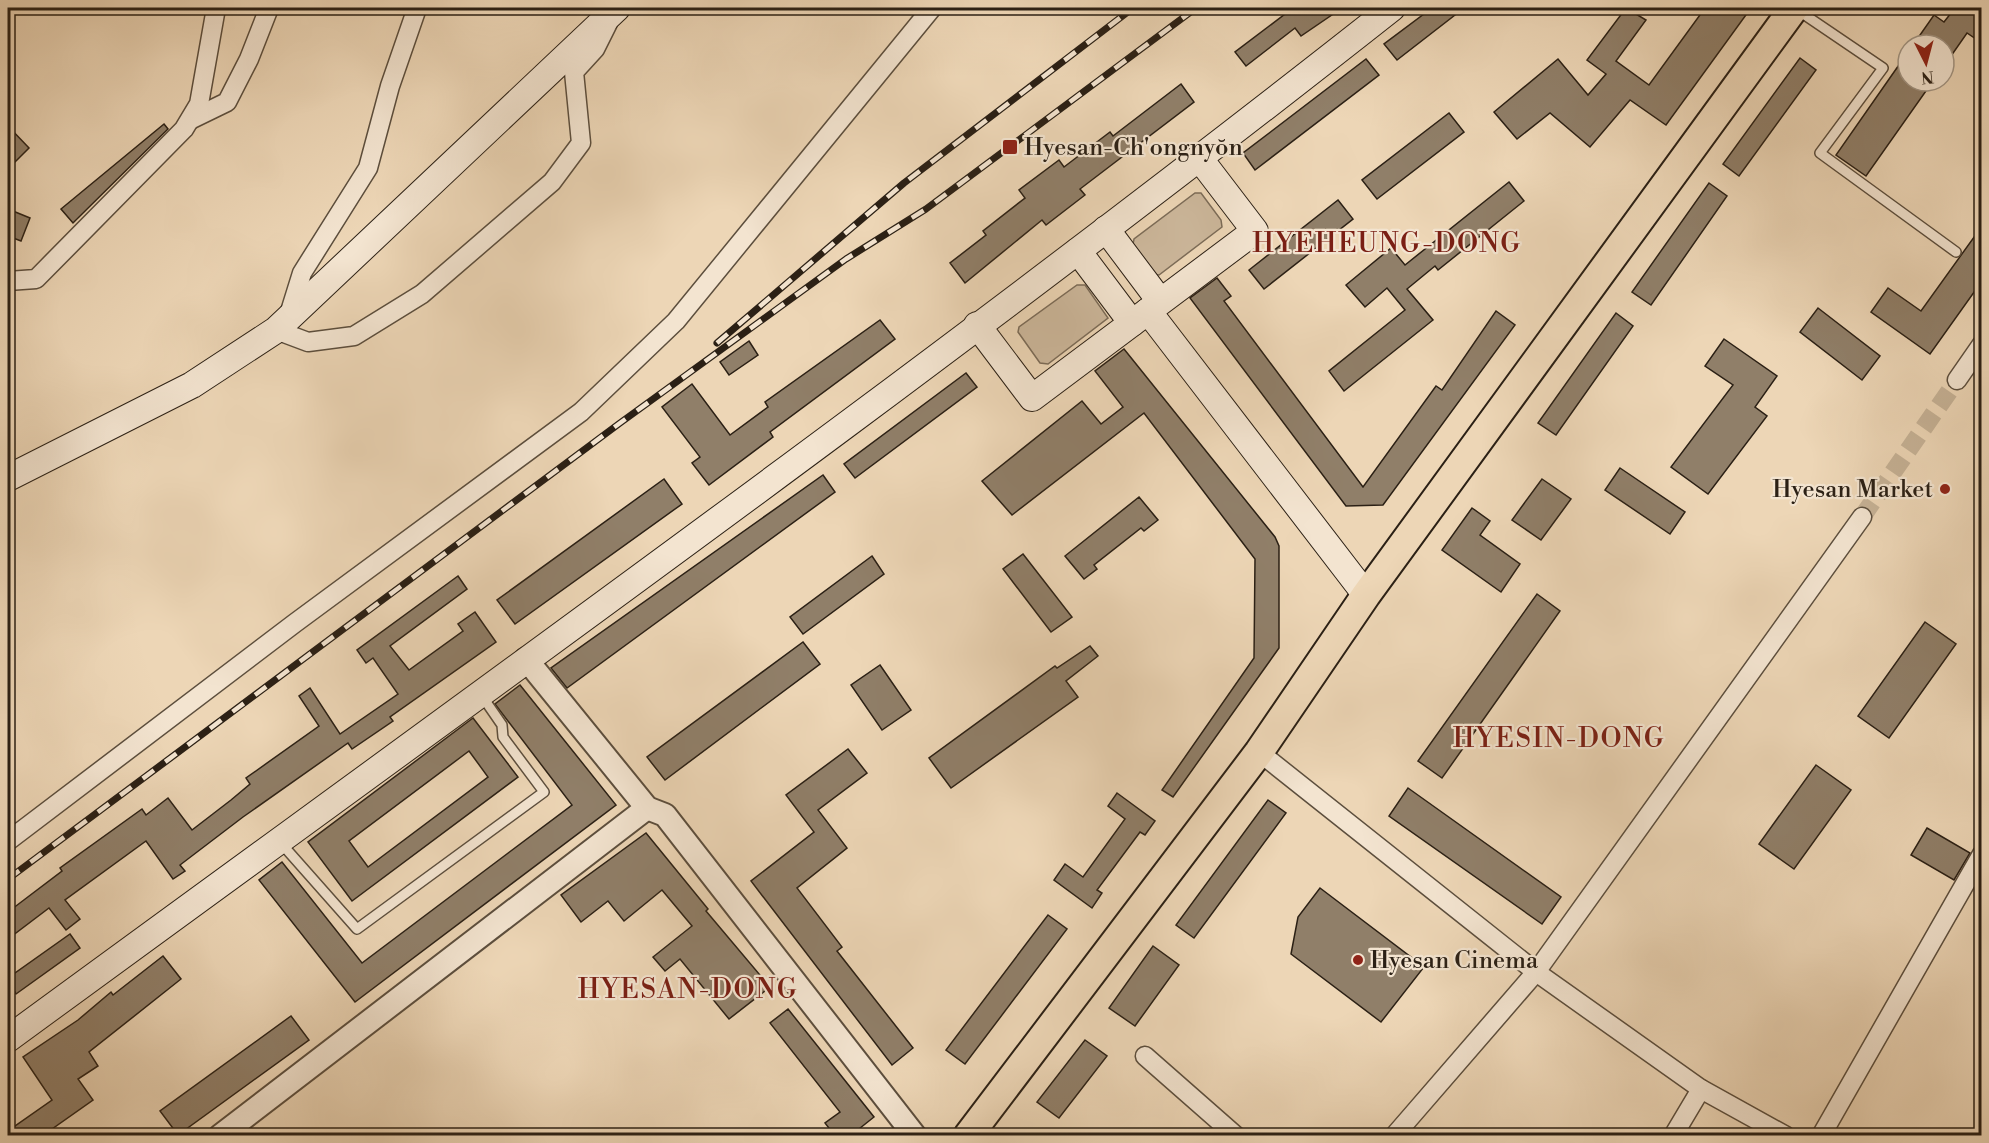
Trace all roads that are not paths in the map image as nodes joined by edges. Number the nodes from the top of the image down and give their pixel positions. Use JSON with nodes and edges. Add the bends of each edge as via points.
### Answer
{"nodes":[{"id":1,"x":216,"y":8,"type":"edge"},
{"id":2,"x":269,"y":8,"type":"edge"},
{"id":3,"x":417,"y":8,"type":"edge"},
{"id":4,"x":616,"y":8,"type":"edge"},
{"id":5,"x":932,"y":8,"type":"edge"},
{"id":6,"x":1392,"y":8,"type":"edge"},
{"id":7,"x":1794,"y":8,"type":"edge"},
{"id":8,"x":189,"y":121,"type":"junction"},
{"id":9,"x":1200,"y":159,"type":"junction"},
{"id":10,"x":1106,"y":229,"type":"junction"},
{"id":11,"x":1078,"y":250,"type":"junction"},
{"id":12,"x":1956,"y":252,"type":"dead end"},
{"id":13,"x":8,"y":281,"type":"edge"},
{"id":14,"x":1147,"y":312,"type":"junction"},
{"id":15,"x":282,"y":325,"type":"junction"},
{"id":16,"x":977,"y":325,"type":"junction"},
{"id":17,"x":1982,"y":344,"type":"edge"},
{"id":18,"x":1957,"y":380,"type":"tunnel mouth"},
{"id":19,"x":8,"y":478,"type":"edge"},
{"id":20,"x":1862,"y":517,"type":"tunnel mouth"},
{"id":21,"x":1366,"y":594,"type":"junction"},
{"id":22,"x":526,"y":659,"type":"junction"},
{"id":23,"x":480,"y":693,"type":"junction"},
{"id":24,"x":1259,"y":752,"type":"junction"},
{"id":25,"x":647,"y":808,"type":"junction"},
{"id":26,"x":8,"y":841,"type":"edge"},
{"id":27,"x":278,"y":841,"type":"junction"},
{"id":28,"x":1982,"y":854,"type":"edge"},
{"id":29,"x":1536,"y":972,"type":"junction"},
{"id":30,"x":8,"y":1039,"type":"edge"},
{"id":31,"x":1145,"y":1056,"type":"dead end"},
{"id":32,"x":1701,"y":1089,"type":"junction"},
{"id":33,"x":220,"y":1136,"type":"edge"},
{"id":34,"x":915,"y":1136,"type":"edge"},
{"id":35,"x":968,"y":1136,"type":"edge"},
{"id":36,"x":1236,"y":1136,"type":"edge"},
{"id":37,"x":1394,"y":1136,"type":"edge"},
{"id":38,"x":1673,"y":1136,"type":"edge"},
{"id":39,"x":1786,"y":1136,"type":"edge"},
{"id":40,"x":1821,"y":1136,"type":"edge"}],
"edges":[{"from":1,"to":8,"type":"street","via":[[199,104]]},
{"from":2,"to":8,"type":"street","via":[[227,102]]},
{"from":3,"to":15,"type":"street","via":[[368,168],[302,273]]},
{"from":4,"to":15,"type":"main road"},
{"from":4,"to":15,"type":"street","via":[[595,49],[574,72],[581,143],[552,182],[422,294],[354,336],[308,342]]},
{"from":5,"to":26,"type":"street","via":[[676,321],[581,412]]},
{"from":6,"to":9,"type":"main road"},
{"from":7,"to":12,"type":"lane","via":[[1883,68],[1820,153]]},
{"from":7,"to":21,"type":"main road"},
{"from":8,"to":13,"type":"street","via":[[36,279]]},
{"from":9,"to":10,"type":"main road"},
{"from":9,"to":14,"type":"main road","via":[[1255,231]]},
{"from":10,"to":11,"type":"main road"},
{"from":10,"to":14,"type":"main road"},
{"from":11,"to":14,"type":"main road"},
{"from":11,"to":16,"type":"main road"},
{"from":14,"to":16,"type":"main road","via":[[1032,398]]},
{"from":14,"to":21,"type":"main road"},
{"from":15,"to":19,"type":"main road","via":[[192,385]]},
{"from":16,"to":22,"type":"main road"},
{"from":17,"to":18,"type":"street"},
{"from":20,"to":29,"type":"street"},
{"from":21,"to":24,"type":"main road"},
{"from":22,"to":23,"type":"main road"},
{"from":22,"to":25,"type":"street"},
{"from":23,"to":27,"type":"main road"},
{"from":23,"to":27,"type":"lane","via":[[502,725],[503,737],[544,792],[357,929]]},
{"from":24,"to":29,"type":"street"},
{"from":24,"to":35,"type":"main road"},
{"from":25,"to":33,"type":"street"},
{"from":25,"to":34,"type":"street","via":[[665,815]]},
{"from":27,"to":30,"type":"main road"},
{"from":28,"to":40,"type":"street"},
{"from":29,"to":32,"type":"street"},
{"from":29,"to":37,"type":"street"},
{"from":31,"to":36,"type":"street"},
{"from":32,"to":38,"type":"street"},
{"from":32,"to":39,"type":"street"}]}
